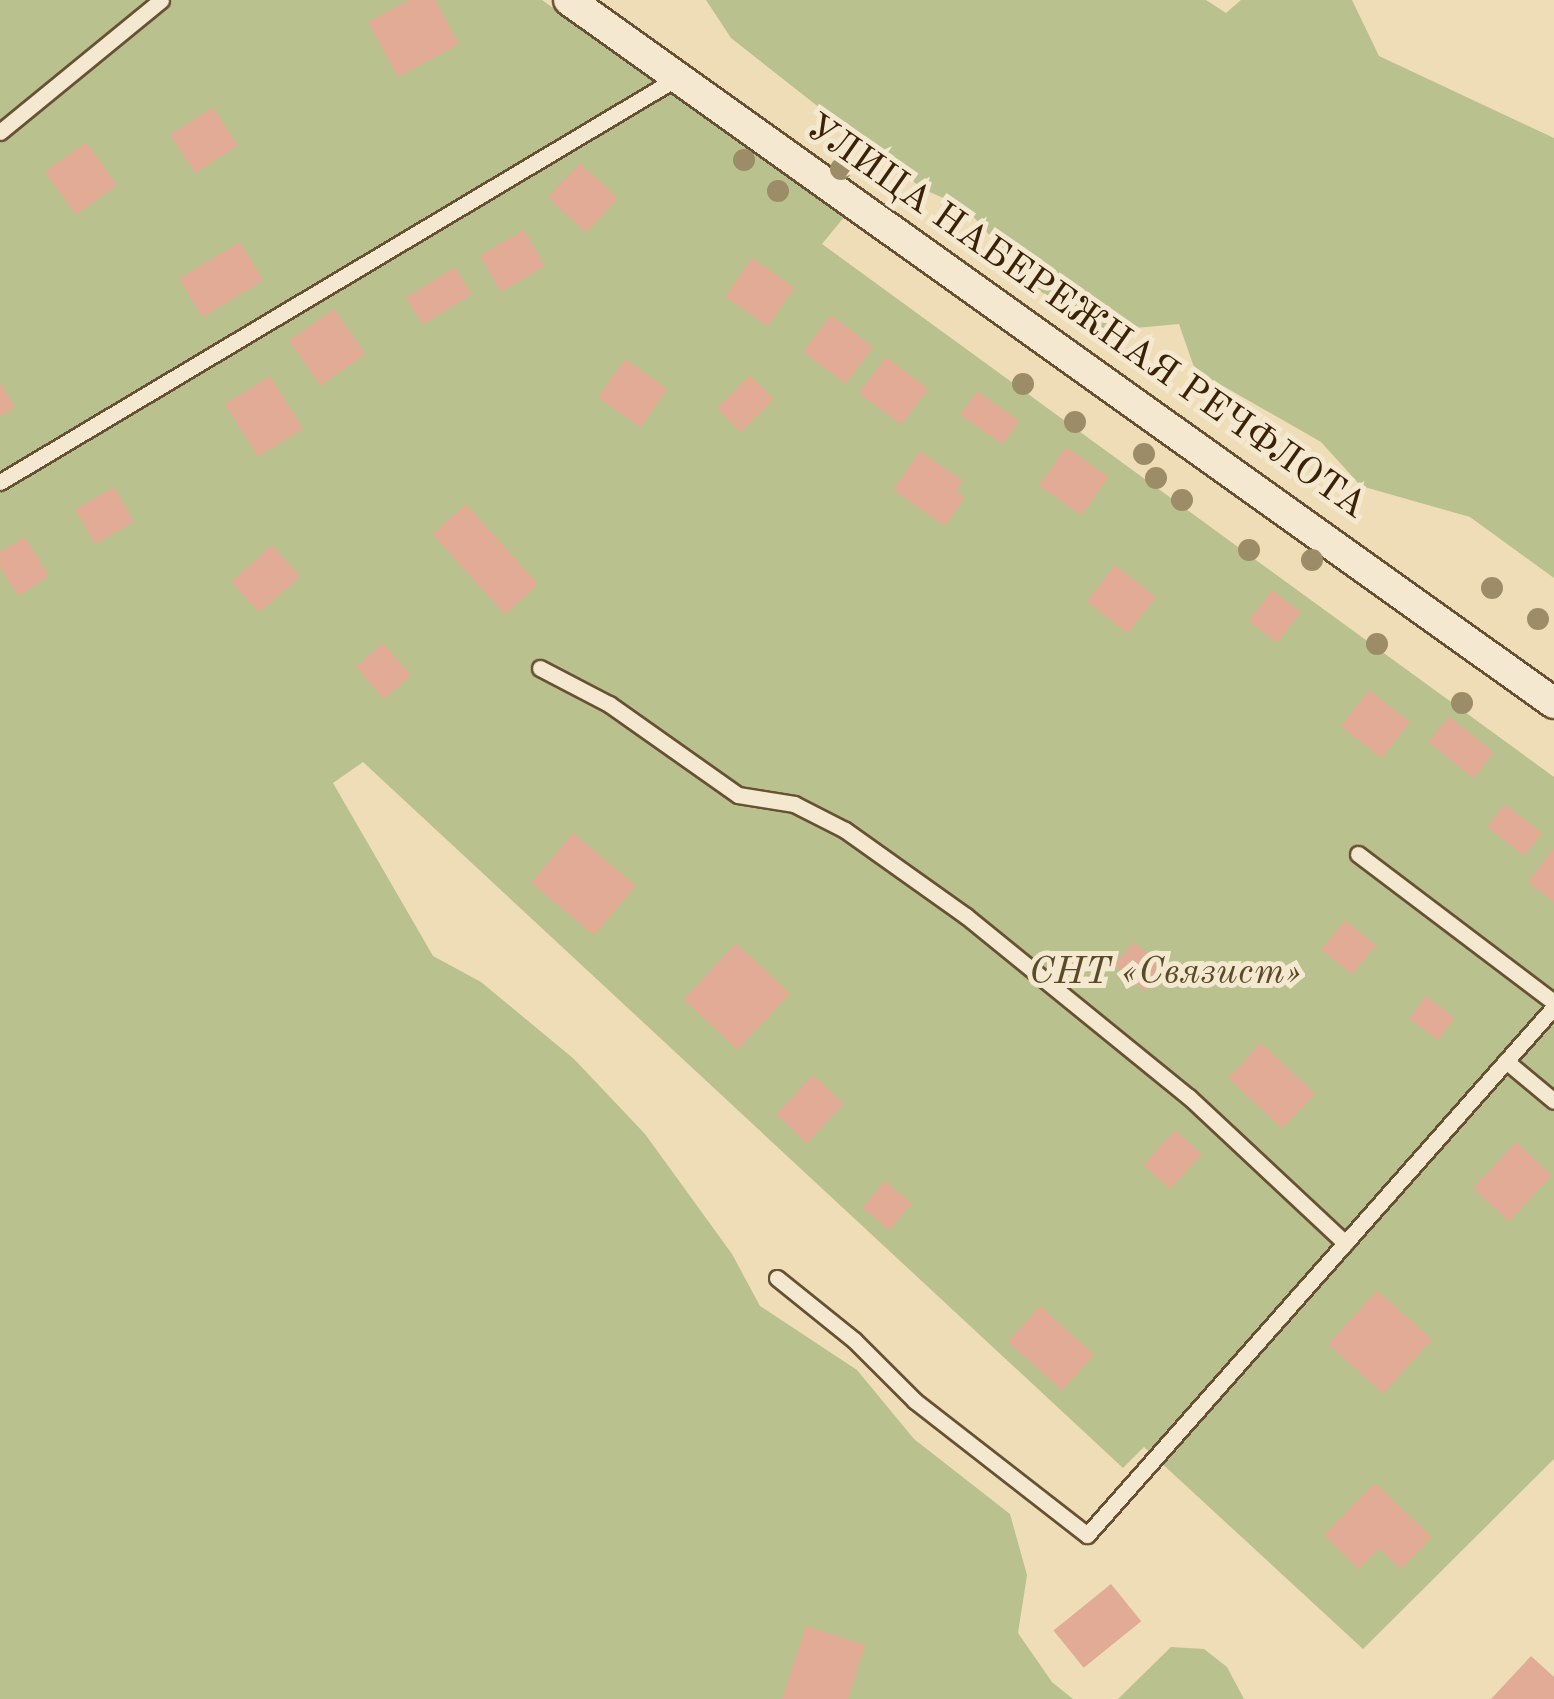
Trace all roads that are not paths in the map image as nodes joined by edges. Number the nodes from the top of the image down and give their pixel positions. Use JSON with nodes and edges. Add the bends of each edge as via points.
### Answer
{"nodes":[{"id":1,"x":161,"y":0,"type":"edge"},
{"id":2,"x":569,"y":0,"type":"edge"},
{"id":3,"x":677,"y":78,"type":"junction"},
{"id":4,"x":0,"y":132,"type":"edge"},
{"id":5,"x":0,"y":482,"type":"edge"},
{"id":6,"x":540,"y":668,"type":"dead end"},
{"id":7,"x":1554,"y":703,"type":"edge"},
{"id":8,"x":1358,"y":854,"type":"dead end"},
{"id":9,"x":1554,"y":1004,"type":"edge"},
{"id":10,"x":1506,"y":1061,"type":"junction"},
{"id":11,"x":1554,"y":1100,"type":"edge"},
{"id":12,"x":1345,"y":1243,"type":"junction"},
{"id":13,"x":778,"y":1278,"type":"dead end"}],
"edges":[{"from":1,"to":4,"type":"lane"},
{"from":2,"to":3,"type":"street","name":"УЛИЦА НАБЕРЕЖНАЯ РЕЧФЛОТА"},
{"from":3,"to":5,"type":"lane"},
{"from":3,"to":7,"type":"street","name":"УЛИЦА НАБЕРЕЖНАЯ РЕЧФЛОТА"},
{"from":6,"to":12,"type":"lane","via":[[609,704],[738,795],[794,804],[845,830],[966,916],[1189,1097]]},
{"from":8,"to":9,"type":"lane"},
{"from":9,"to":10,"type":"lane"},
{"from":10,"to":11,"type":"lane"},
{"from":10,"to":12,"type":"lane"},
{"from":12,"to":13,"type":"lane","via":[[1087,1535],[915,1401]]}]}
